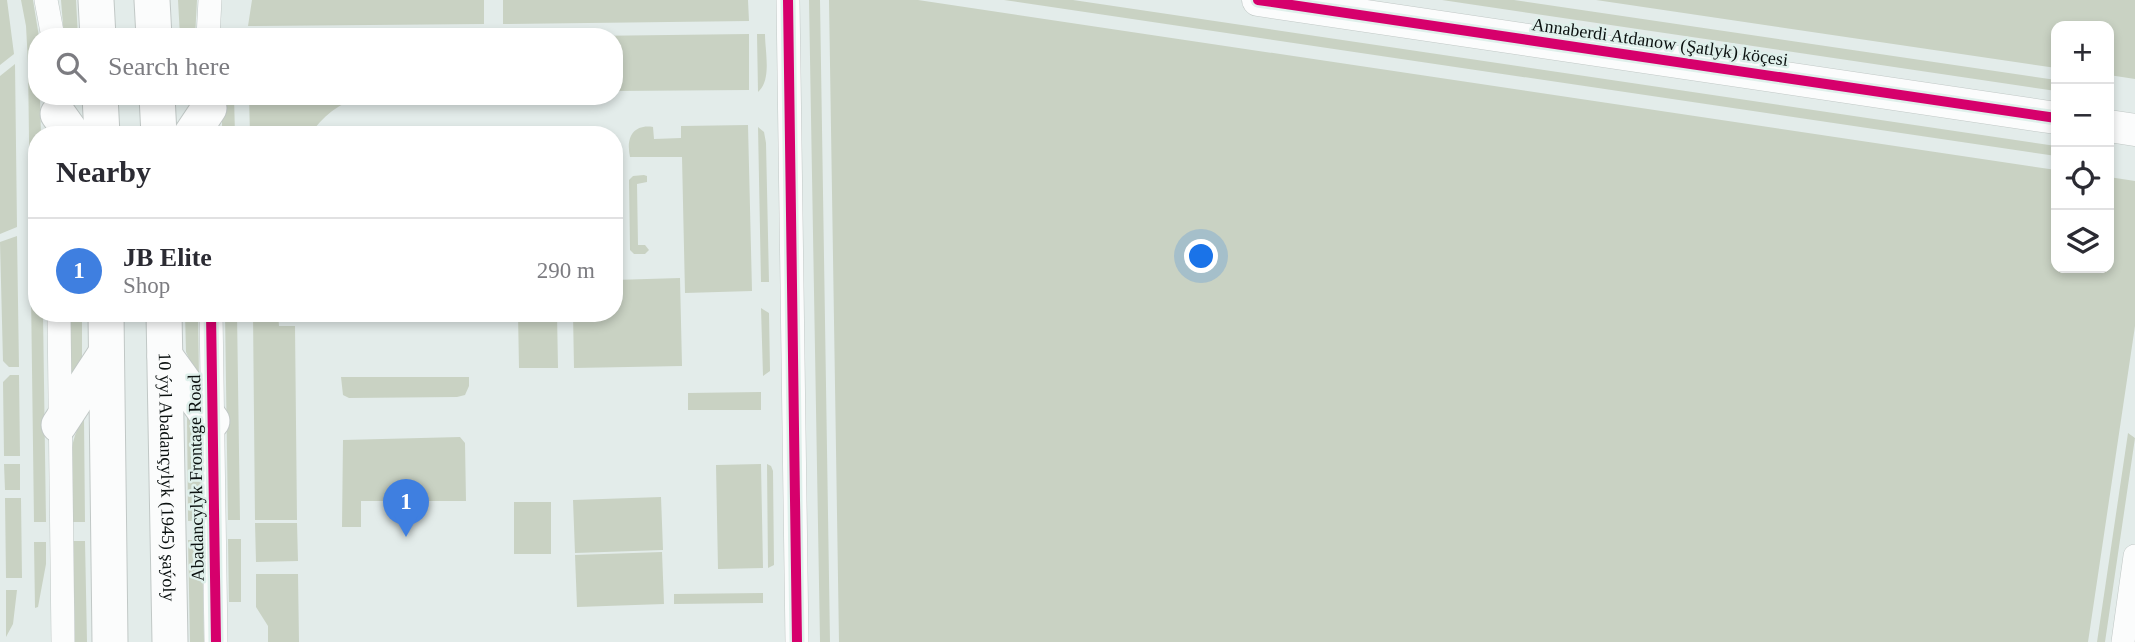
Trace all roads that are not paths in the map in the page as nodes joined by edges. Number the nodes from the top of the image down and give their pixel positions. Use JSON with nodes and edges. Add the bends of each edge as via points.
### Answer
{"nodes":[{"id":1,"x":46,"y":0,"type":"edge"},
{"id":2,"x":96,"y":0,"type":"edge"},
{"id":3,"x":152,"y":0,"type":"edge"},
{"id":4,"x":210,"y":0,"type":"edge"},
{"id":5,"x":788,"y":0,"type":"edge"},
{"id":6,"x":1258,"y":0,"type":"edge"},
{"id":7,"x":1344,"y":7,"type":"edge"},
{"id":8,"x":51,"y":28,"type":"edge"},
{"id":9,"x":98,"y":28,"type":"edge"},
{"id":10,"x":154,"y":28,"type":"edge"},
{"id":11,"x":208,"y":28,"type":"edge"},
{"id":12,"x":100,"y":105,"type":"edge"},
{"id":13,"x":157,"y":105,"type":"edge"},
{"id":14,"x":2051,"y":117,"type":"edge"},
{"id":15,"x":102,"y":126,"type":"edge"},
{"id":16,"x":159,"y":126,"type":"edge"},
{"id":17,"x":2114,"y":127,"type":"edge"},
{"id":18,"x":2135,"y":130,"type":"edge"},
{"id":19,"x":59,"y":322,"type":"edge"},
{"id":20,"x":106,"y":322,"type":"edge"},
{"id":21,"x":164,"y":322,"type":"edge"},
{"id":22,"x":211,"y":322,"type":"edge"},
{"id":23,"x":106,"y":354,"type":"junction"},
{"id":24,"x":165,"y":356,"type":"junction"},
{"id":25,"x":212,"y":421,"type":"junction"},
{"id":26,"x":60,"y":425,"type":"junction"},
{"id":27,"x":2135,"y":556,"type":"edge"},
{"id":28,"x":63,"y":642,"type":"edge"},
{"id":29,"x":110,"y":642,"type":"edge"},
{"id":30,"x":170,"y":642,"type":"edge"},
{"id":31,"x":216,"y":642,"type":"edge"},
{"id":32,"x":797,"y":642,"type":"edge"},
{"id":33,"x":2123,"y":642,"type":"edge"}],
"edges":[{"from":1,"to":8,"type":"street"},
{"from":2,"to":9,"type":"main road"},
{"from":3,"to":10,"type":"main road"},
{"from":4,"to":11,"type":"street"},
{"from":5,"to":32,"type":"street"},
{"from":6,"to":7,"type":"street","name":"Annaberdi Atdanow (Şatlyk) köçesi"},
{"from":7,"to":14,"type":"street","name":"Annaberdi Atdanow (Şatlyk) köçesi"},
{"from":12,"to":15,"type":"main road"},
{"from":13,"to":16,"type":"main road"},
{"from":17,"to":18,"type":"street"},
{"from":19,"to":26,"type":"street"},
{"from":20,"to":23,"type":"main road"},
{"from":21,"to":24,"type":"main road","name":"10 ýyl Abadançylyk (1945) şaýoly"},
{"from":22,"to":25,"type":"street","name":"Abadancylyk Frontage Road"},
{"from":23,"to":26,"type":"main road"},
{"from":23,"to":29,"type":"main road"},
{"from":24,"to":25,"type":"main road"},
{"from":24,"to":30,"type":"main road","name":"10 ýyl Abadançylyk (1945) şaýoly"},
{"from":25,"to":31,"type":"street","name":"Abadancylyk Frontage Road"},
{"from":26,"to":28,"type":"street"},
{"from":27,"to":33,"type":"street"}]}
